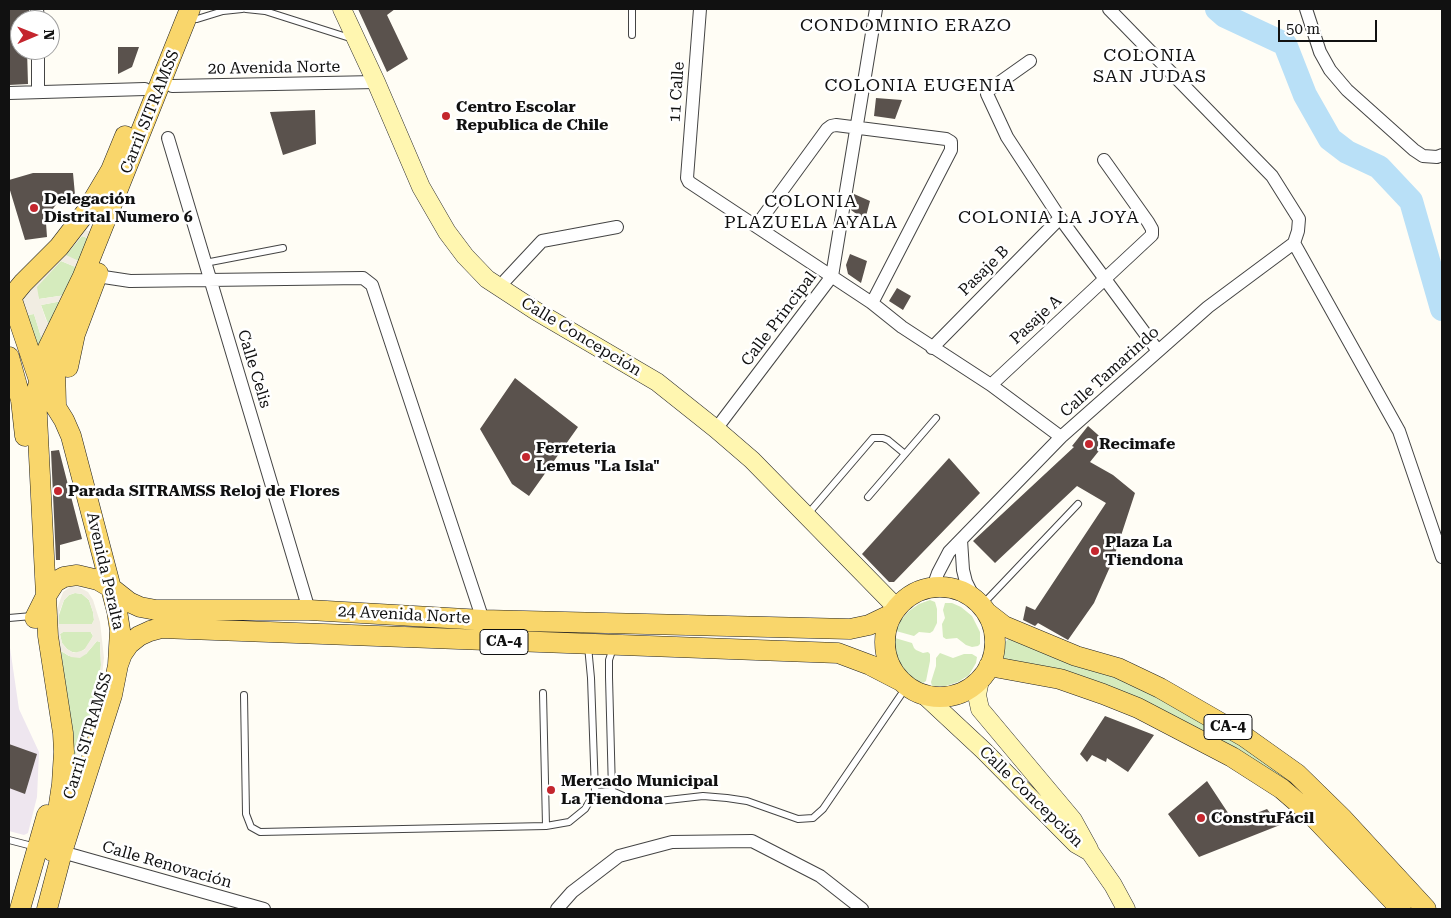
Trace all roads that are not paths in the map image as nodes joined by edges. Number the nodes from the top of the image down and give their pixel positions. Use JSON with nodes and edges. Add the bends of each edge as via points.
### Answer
{"nodes":[{"id":1,"x":176,"y":9,"type":"edge"},
{"id":2,"x":242,"y":9,"type":"edge"},
{"id":3,"x":246,"y":9,"type":"edge"},
{"id":4,"x":342,"y":9,"type":"edge"},
{"id":5,"x":632,"y":9,"type":"edge"},
{"id":6,"x":700,"y":9,"type":"edge"},
{"id":7,"x":876,"y":9,"type":"edge"},
{"id":8,"x":1109,"y":9,"type":"edge"},
{"id":9,"x":1306,"y":9,"type":"edge"},
{"id":10,"x":196,"y":12,"type":"edge"},
{"id":11,"x":632,"y":35,"type":"dead end"},
{"id":12,"x":357,"y":41,"type":"junction"},
{"id":13,"x":38,"y":60,"type":"edge"},
{"id":14,"x":1030,"y":62,"type":"dead end"},
{"id":15,"x":376,"y":82,"type":"junction"},
{"id":16,"x":172,"y":86,"type":"junction"},
{"id":17,"x":145,"y":89,"type":"junction"},
{"id":18,"x":38,"y":92,"type":"junction"},
{"id":19,"x":9,"y":93,"type":"edge"},
{"id":20,"x":857,"y":128,"type":"junction"},
{"id":21,"x":168,"y":138,"type":"dead end"},
{"id":22,"x":1442,"y":155,"type":"edge"},
{"id":23,"x":1104,"y":160,"type":"dead end"},
{"id":24,"x":1060,"y":218,"type":"junction"},
{"id":25,"x":757,"y":225,"type":"junction"},
{"id":26,"x":618,"y":227,"type":"dead end"},
{"id":27,"x":1294,"y":243,"type":"junction"},
{"id":28,"x":282,"y":248,"type":"dead end"},
{"id":29,"x":205,"y":262,"type":"junction"},
{"id":30,"x":96,"y":276,"type":"junction"},
{"id":31,"x":832,"y":276,"type":"junction"},
{"id":32,"x":210,"y":278,"type":"junction"},
{"id":33,"x":1104,"y":279,"type":"junction"},
{"id":34,"x":499,"y":287,"type":"junction"},
{"id":35,"x":10,"y":296,"type":"edge"},
{"id":36,"x":73,"y":297,"type":"junction"},
{"id":37,"x":872,"y":303,"type":"junction"},
{"id":38,"x":932,"y":348,"type":"junction"},
{"id":39,"x":1158,"y":351,"type":"junction"},
{"id":40,"x":9,"y":357,"type":"edge"},
{"id":41,"x":39,"y":380,"type":"junction"},
{"id":42,"x":991,"y":386,"type":"junction"},
{"id":43,"x":56,"y":408,"type":"junction"},
{"id":44,"x":936,"y":418,"type":"dead end"},
{"id":45,"x":716,"y":429,"type":"junction"},
{"id":46,"x":71,"y":436,"type":"junction"},
{"id":47,"x":1061,"y":437,"type":"junction"},
{"id":48,"x":905,"y":454,"type":"junction"},
{"id":49,"x":868,"y":498,"type":"dead end"},
{"id":50,"x":1078,"y":504,"type":"dead end"},
{"id":51,"x":806,"y":516,"type":"junction"},
{"id":52,"x":961,"y":540,"type":"junction"},
{"id":53,"x":1442,"y":558,"type":"edge"},
{"id":54,"x":104,"y":583,"type":"junction"},
{"id":55,"x":933,"y":588,"type":"junction"},
{"id":56,"x":46,"y":596,"type":"junction"},
{"id":57,"x":980,"y":606,"type":"junction"},
{"id":58,"x":309,"y":610,"type":"junction"},
{"id":59,"x":894,"y":611,"type":"junction"},
{"id":60,"x":35,"y":616,"type":"junction"},
{"id":61,"x":9,"y":618,"type":"edge"},
{"id":62,"x":483,"y":620,"type":"junction"},
{"id":63,"x":588,"y":645,"type":"junction"},
{"id":64,"x":614,"y":645,"type":"junction"},
{"id":65,"x":118,"y":665,"type":"junction"},
{"id":66,"x":984,"y":673,"type":"junction"},
{"id":67,"x":911,"y":687,"type":"junction"},
{"id":68,"x":543,"y":693,"type":"dead end"},
{"id":69,"x":244,"y":695,"type":"dead end"},
{"id":70,"x":612,"y":791,"type":"junction"},
{"id":71,"x":595,"y":792,"type":"junction"},
{"id":72,"x":546,"y":826,"type":"junction"},
{"id":73,"x":9,"y":840,"type":"edge"},
{"id":74,"x":50,"y":850,"type":"junction"},
{"id":75,"x":1090,"y":852,"type":"junction"},
{"id":76,"x":20,"y":909,"type":"edge"},
{"id":77,"x":35,"y":909,"type":"edge"},
{"id":78,"x":47,"y":909,"type":"edge"},
{"id":79,"x":264,"y":909,"type":"edge"},
{"id":80,"x":557,"y":909,"type":"edge"},
{"id":81,"x":862,"y":909,"type":"edge"},
{"id":82,"x":1126,"y":909,"type":"edge"},
{"id":83,"x":1401,"y":909,"type":"edge"},
{"id":84,"x":1426,"y":909,"type":"edge"}],
"edges":[{"from":1,"to":17,"type":"main road"},
{"from":2,"to":10,"type":"lane"},
{"from":3,"to":12,"type":"lane","via":[[265,11]]},
{"from":4,"to":12,"type":"street","name":"Calle Concepción"},
{"from":5,"to":11,"type":"lane"},
{"from":6,"to":25,"type":"street","name":"11 Calle","via":[[687,178]]},
{"from":7,"to":20,"type":"street","name":"Calle Principal"},
{"from":8,"to":27,"type":"street","via":[[1272,176],[1299,219]]},
{"from":9,"to":22,"type":"street","via":[[1320,52],[1330,70],[1348,90],[1414,150],[1423,156]]},
{"from":10,"to":16,"type":"main road"},
{"from":10,"to":36,"type":"main road","name":"Carril SITRAMSS"},
{"from":12,"to":15,"type":"street","name":"Calle Concepción"},
{"from":13,"to":18,"type":"street"},
{"from":14,"to":24,"type":"street","via":[[987,94],[1007,137]]},
{"from":15,"to":16,"type":"street","name":"20 Avenida Norte"},
{"from":15,"to":34,"type":"street","name":"Calle Concepción","via":[[421,187],[447,232],[465,256]]},
{"from":16,"to":30,"type":"main road"},
{"from":17,"to":18,"type":"street"},
{"from":17,"to":35,"type":"main road","via":[[111,170],[86,212],[59,247]]},
{"from":18,"to":19,"type":"street"},
{"from":20,"to":25,"type":"street","via":[[836,125],[827,128]]},
{"from":20,"to":31,"type":"street","name":"Calle Principal"},
{"from":20,"to":37,"type":"street","via":[[951,142],[951,150]]},
{"from":21,"to":29,"type":"street","name":"Calle Celis"},
{"from":23,"to":33,"type":"street","name":"Pasaje A","via":[[1152,229],[1152,236]]},
{"from":24,"to":33,"type":"street"},
{"from":24,"to":38,"type":"street","name":"Pasaje B"},
{"from":25,"to":31,"type":"street"},
{"from":26,"to":34,"type":"street","via":[[542,241]]},
{"from":27,"to":39,"type":"street","name":"Calle Tamarindo","via":[[1208,308]]},
{"from":27,"to":53,"type":"street","via":[[1399,431]]},
{"from":28,"to":29,"type":"lane"},
{"from":29,"to":32,"type":"street","name":"Calle Celis"},
{"from":30,"to":32,"type":"street","via":[[130,281]]},
{"from":30,"to":46,"type":"main road","via":[[69,360],[67,399]]},
{"from":31,"to":37,"type":"street"},
{"from":31,"to":45,"type":"street","name":"Calle Principal"},
{"from":32,"to":58,"type":"street","name":"Calle Celis"},
{"from":32,"to":62,"type":"street","via":[[362,278],[372,285]]},
{"from":33,"to":39,"type":"street"},
{"from":33,"to":42,"type":"street","name":"Pasaje A"},
{"from":34,"to":45,"type":"street","name":"Calle Concepción","via":[[657,382]]},
{"from":35,"to":41,"type":"main road","name":"Avenida Peralta"},
{"from":36,"to":41,"type":"main road","name":"Carril SITRAMSS","via":[[48,348]]},
{"from":36,"to":43,"type":"main road","name":"Carril SITRAMSS","via":[[57,357]]},
{"from":37,"to":38,"type":"street"},
{"from":38,"to":42,"type":"street"},
{"from":39,"to":47,"type":"street","name":"Calle Tamarindo"},
{"from":40,"to":60,"type":"main road","name":"Avenida Peralta","via":[[23,413]]},
{"from":41,"to":43,"type":"main road","name":"Avenida Peralta"},
{"from":41,"to":56,"type":"main road","name":"Carril SITRAMSS","via":[[36,418]]},
{"from":42,"to":47,"type":"street"},
{"from":43,"to":46,"type":"main road","name":"Avenida Peralta"},
{"from":43,"to":54,"type":"main road","name":"Carril SITRAMSS"},
{"from":44,"to":48,"type":"lane"},
{"from":45,"to":51,"type":"street","name":"Calle Concepción","via":[[752,460]]},
{"from":46,"to":54,"type":"main road","name":"Avenida Peralta"},
{"from":47,"to":52,"type":"street","name":"Calle Tamarindo"},
{"from":48,"to":49,"type":"lane"},
{"from":48,"to":51,"type":"lane","via":[[888,440],[873,438]]},
{"from":50,"to":57,"type":"lane"},
{"from":51,"to":59,"type":"street","name":"Calle Concepción"},
{"from":52,"to":55,"type":"street","name":"Calle Tamarindo","via":[[949,552]]},
{"from":52,"to":57,"type":"street","via":[[966,582]]},
{"from":54,"to":56,"type":"main road","name":"24 Avenida Norte","via":[[77,575],[64,577],[55,582]]},
{"from":54,"to":58,"type":"main road","name":"24 Avenida Norte","number":"CA-4","via":[[129,602],[156,610]]},
{"from":54,"to":65,"type":"main road","name":"Avenida Peralta","via":[[117,611],[120,630]]},
{"from":54,"to":74,"type":"main road","name":"Carril SITRAMSS","via":[[110,663],[107,684]]},
{"from":55,"to":57,"type":"main road","number":"CA-4","via":[[955,589]]},
{"from":55,"to":59,"type":"main road","number":"CA-4","via":[[911,596]]},
{"from":56,"to":60,"type":"main road","name":"24 Avenida Norte"},
{"from":56,"to":74,"type":"main road","name":"Carril SITRAMSS","via":[[50,653],[64,752],[62,784]]},
{"from":57,"to":66,"type":"main road","via":[[990,620],[994,638],[994,650]]},
{"from":57,"to":84,"type":"main road","number":"CA-4","via":[[1004,626],[1076,656],[1127,672],[1245,737],[1297,774]]},
{"from":58,"to":62,"type":"main road","name":"24 Avenida Norte","number":"CA-4"},
{"from":59,"to":62,"type":"main road","name":"24 Avenida Norte","number":"CA-4","via":[[869,625],[850,629]]},
{"from":59,"to":67,"type":"main road","via":[[886,635],[886,652],[892,667]]},
{"from":60,"to":61,"type":"lane"},
{"from":60,"to":74,"type":"main road","name":"Avenida Peralta","via":[[54,761],[46,816]]},
{"from":63,"to":64,"type":"main road","name":"24 Avenida Norte","number":"CA-4"},
{"from":63,"to":65,"type":"main road","name":"24 Avenida Norte","number":"CA-4","via":[[162,628],[139,636],[129,644]]},
{"from":63,"to":71,"type":"lane"},
{"from":64,"to":67,"type":"main road","name":"24 Avenida Norte","number":"CA-4","via":[[838,654],[870,665]]},
{"from":64,"to":70,"type":"lane","via":[[609,660]]},
{"from":65,"to":74,"type":"main road","name":"Avenida Peralta","via":[[103,726]]},
{"from":66,"to":67,"type":"main road","number":"CA-4","via":[[966,690],[951,696],[934,697]]},
{"from":66,"to":75,"type":"street","via":[[977,695],[980,709],[1073,820]]},
{"from":66,"to":83,"type":"main road","number":"CA-4","via":[[1060,679],[1138,708],[1232,757],[1282,789],[1312,815]]},
{"from":67,"to":70,"type":"lane","via":[[823,810],[812,818],[798,819],[748,801],[727,798],[703,796],[650,802],[630,799]]},
{"from":67,"to":75,"type":"street","name":"Calle Concepción","via":[[983,750],[1076,844]]},
{"from":68,"to":72,"type":"lane"},
{"from":69,"to":72,"type":"lane","via":[[246,814],[251,827],[260,832]]},
{"from":70,"to":71,"type":"lane"},
{"from":71,"to":72,"type":"lane","via":[[585,809],[569,822]]},
{"from":73,"to":74,"type":"lane"},
{"from":74,"to":76,"type":"main road","name":"Avenida Peralta"},
{"from":74,"to":77,"type":"main road","name":"Carril SITRAMSS"},
{"from":74,"to":78,"type":"main road","name":"Avenida Peralta"},
{"from":74,"to":79,"type":"street","name":"Calle Renovación"},
{"from":75,"to":82,"type":"street","name":"Calle Concepción"},
{"from":80,"to":81,"type":"street","via":[[572,892],[619,856],[672,842],[752,841],[820,876]]}]}
